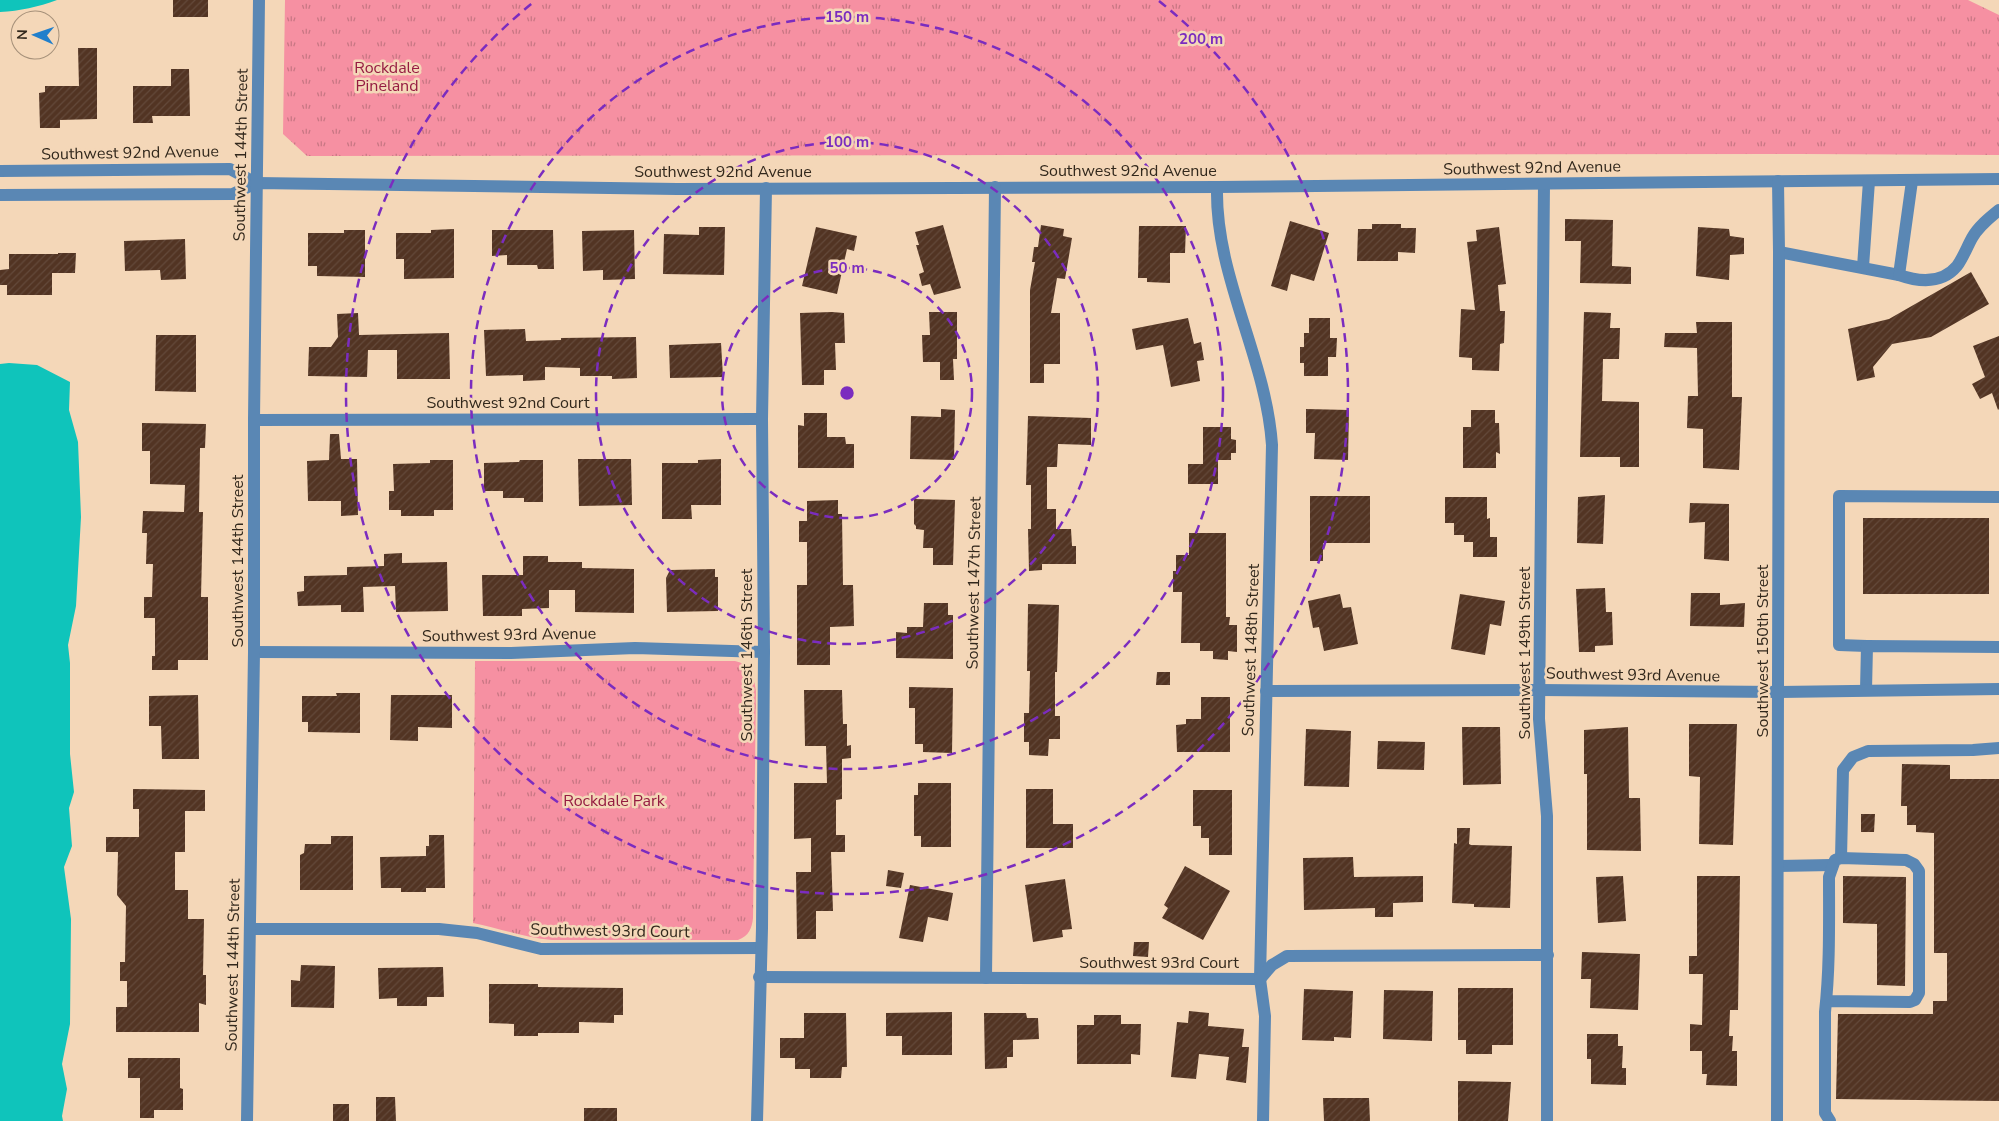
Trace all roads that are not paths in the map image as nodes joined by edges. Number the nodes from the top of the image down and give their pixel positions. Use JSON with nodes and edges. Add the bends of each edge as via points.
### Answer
{"nodes":[{"id":1,"x":259,"y":0,"type":"edge"},
{"id":2,"x":0,"y":171,"type":"edge"},
{"id":3,"x":1999,"y":179,"type":"edge"},
{"id":4,"x":1912,"y":180,"type":"junction"},
{"id":5,"x":1778,"y":181,"type":"junction"},
{"id":6,"x":1869,"y":181,"type":"junction"},
{"id":7,"x":256,"y":183,"type":"junction"},
{"id":8,"x":1544,"y":184,"type":"junction"},
{"id":9,"x":995,"y":187,"type":"junction"},
{"id":10,"x":1217,"y":187,"type":"junction"},
{"id":11,"x":766,"y":188,"type":"junction"},
{"id":12,"x":0,"y":195,"type":"edge"},
{"id":13,"x":1999,"y":210,"type":"edge"},
{"id":14,"x":1779,"y":252,"type":"junction"},
{"id":15,"x":1863,"y":267,"type":"junction"},
{"id":16,"x":1899,"y":275,"type":"junction"},
{"id":17,"x":762,"y":419,"type":"junction"},
{"id":18,"x":254,"y":420,"type":"junction"},
{"id":19,"x":1999,"y":496,"type":"edge"},
{"id":20,"x":1867,"y":646,"type":"junction"},
{"id":21,"x":1999,"y":646,"type":"edge"},
{"id":22,"x":254,"y":652,"type":"junction"},
{"id":23,"x":764,"y":652,"type":"junction"},
{"id":24,"x":1999,"y":688,"type":"edge"},
{"id":25,"x":1539,"y":690,"type":"junction"},
{"id":26,"x":1866,"y":690,"type":"junction"},
{"id":27,"x":1266,"y":691,"type":"junction"},
{"id":28,"x":1779,"y":692,"type":"junction"},
{"id":29,"x":1999,"y":748,"type":"edge"},
{"id":30,"x":1836,"y":862,"type":"junction"},
{"id":31,"x":1778,"y":866,"type":"junction"},
{"id":32,"x":250,"y":929,"type":"junction"},
{"id":33,"x":761,"y":948,"type":"junction"},
{"id":34,"x":1548,"y":954,"type":"junction"},
{"id":35,"x":760,"y":976,"type":"junction"},
{"id":36,"x":986,"y":978,"type":"junction"},
{"id":37,"x":1260,"y":979,"type":"junction"},
{"id":38,"x":1826,"y":1001,"type":"junction"},
{"id":39,"x":247,"y":1121,"type":"edge"},
{"id":40,"x":757,"y":1121,"type":"edge"},
{"id":41,"x":1263,"y":1121,"type":"edge"},
{"id":42,"x":1547,"y":1121,"type":"edge"},
{"id":43,"x":1777,"y":1121,"type":"edge"},
{"id":44,"x":1830,"y":1121,"type":"edge"}],
"edges":[{"from":1,"to":7,"type":"street","name":"Southwest 144th Street"},
{"from":2,"to":7,"type":"street","name":"Southwest 92nd Avenue","via":[[230,169]]},
{"from":3,"to":4,"type":"street","name":"Southwest 92nd Avenue"},
{"from":4,"to":6,"type":"street","name":"Southwest 92nd Avenue"},
{"from":4,"to":16,"type":"street"},
{"from":5,"to":6,"type":"street","name":"Southwest 92nd Avenue"},
{"from":5,"to":8,"type":"street","name":"Southwest 92nd Avenue"},
{"from":5,"to":14,"type":"street","name":"Southwest 150th Street"},
{"from":6,"to":15,"type":"street"},
{"from":7,"to":11,"type":"street","name":"Southwest 92nd Avenue"},
{"from":7,"to":12,"type":"street","name":"Southwest 92nd Avenue","via":[[233,194]]},
{"from":7,"to":18,"type":"street","name":"Southwest 144th Street"},
{"from":8,"to":10,"type":"street","name":"Southwest 92nd Avenue"},
{"from":8,"to":25,"type":"street","name":"Southwest 149th Street"},
{"from":9,"to":10,"type":"street","name":"Southwest 92nd Avenue"},
{"from":9,"to":11,"type":"street","name":"Southwest 92nd Avenue"},
{"from":9,"to":36,"type":"street","name":"Southwest 147th Street"},
{"from":10,"to":27,"type":"street","name":"Southwest 148th Street","via":[[1216,211],[1227,265],[1263,384],[1271,427]]},
{"from":11,"to":17,"type":"street","name":"Southwest 146th Street"},
{"from":13,"to":16,"type":"street","via":[[1978,229],[1957,266],[1948,273],[1935,280]]},
{"from":14,"to":15,"type":"street"},
{"from":14,"to":28,"type":"street","name":"Southwest 150th Street"},
{"from":15,"to":16,"type":"street"},
{"from":17,"to":18,"type":"street","name":"Southwest 92nd Court"},
{"from":17,"to":23,"type":"street","name":"Southwest 146th Street"},
{"from":18,"to":22,"type":"street","name":"Southwest 144th Street"},
{"from":19,"to":20,"type":"street","via":[[1839,496],[1839,646]]},
{"from":20,"to":21,"type":"street"},
{"from":20,"to":26,"type":"street"},
{"from":22,"to":23,"type":"street","name":"Southwest 93rd Avenue","via":[[511,653],[635,648]]},
{"from":22,"to":32,"type":"street","name":"Southwest 144th Street"},
{"from":23,"to":33,"type":"street","name":"Southwest 146th Street"},
{"from":24,"to":26,"type":"street","name":"Southwest 93rd Avenue"},
{"from":25,"to":27,"type":"street","name":"Southwest 93rd Avenue"},
{"from":25,"to":28,"type":"street","name":"Southwest 93rd Avenue"},
{"from":25,"to":34,"type":"street","name":"Southwest 149th Street","via":[[1547,816]]},
{"from":26,"to":28,"type":"street","name":"Southwest 93rd Avenue"},
{"from":27,"to":37,"type":"street","name":"Southwest 148th Street"},
{"from":28,"to":31,"type":"street","name":"Southwest 150th Street"},
{"from":29,"to":30,"type":"street","via":[[1868,751],[1853,757],[1843,770]]},
{"from":30,"to":31,"type":"street"},
{"from":30,"to":38,"type":"street","via":[[1829,877]]},
{"from":30,"to":38,"type":"street","via":[[1906,860],[1919,870],[1919,993],[1916,1000],[1910,1002]]},
{"from":31,"to":43,"type":"street","name":"Southwest 150th Street"},
{"from":32,"to":33,"type":"street","name":"Southwest 93rd Court","via":[[439,929],[477,934],[531,948],[551,949]]},
{"from":32,"to":39,"type":"street","name":"Southwest 144th Street"},
{"from":33,"to":35,"type":"street","name":"Southwest 146th Street"},
{"from":34,"to":37,"type":"street","name":"Southwest 93rd Court","via":[[1287,956],[1272,965]]},
{"from":34,"to":42,"type":"street","name":"Southwest 149th Street"},
{"from":35,"to":36,"type":"street","name":"Southwest 93rd Court"},
{"from":35,"to":40,"type":"street","name":"Southwest 146th Street"},
{"from":36,"to":37,"type":"street","name":"Southwest 93rd Court"},
{"from":37,"to":41,"type":"street","name":"Southwest 148th Street","via":[[1265,1016]]},
{"from":38,"to":44,"type":"street","via":[[1825,1114]]}]}
